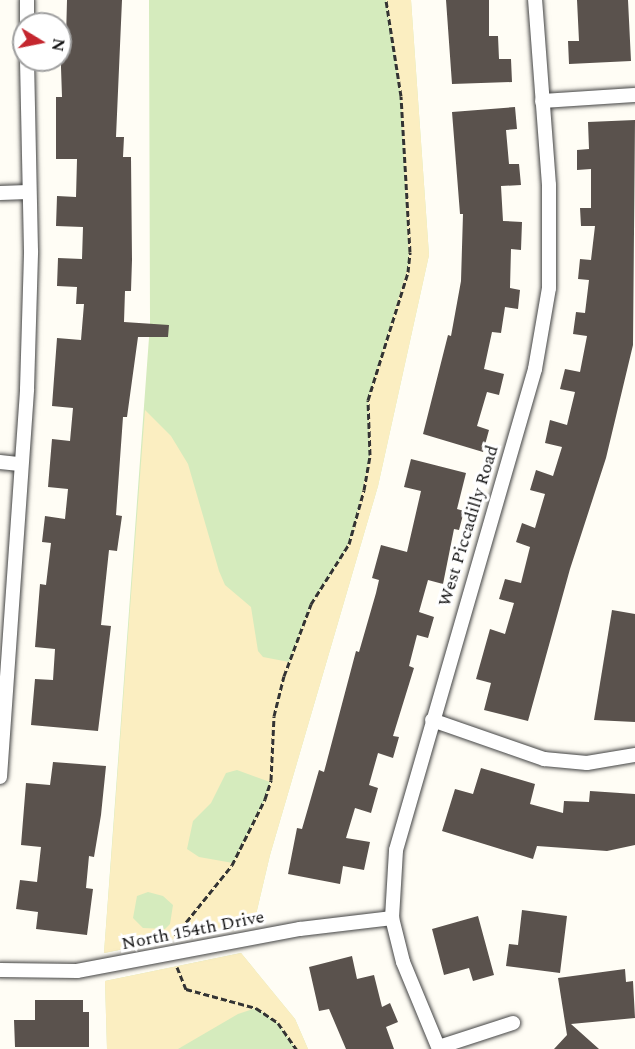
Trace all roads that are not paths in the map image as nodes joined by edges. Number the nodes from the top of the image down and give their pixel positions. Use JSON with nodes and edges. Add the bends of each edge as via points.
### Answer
{"nodes":[{"id":1,"x":535,"y":0,"type":"edge"},
{"id":2,"x":27,"y":72,"type":"edge"},
{"id":3,"x":635,"y":95,"type":"edge"},
{"id":4,"x":542,"y":101,"type":"junction"},
{"id":5,"x":28,"y":192,"type":"junction"},
{"id":6,"x":0,"y":193,"type":"edge"},
{"id":7,"x":0,"y":462,"type":"edge"},
{"id":8,"x":21,"y":464,"type":"junction"},
{"id":9,"x":2,"y":719,"type":"edge"},
{"id":10,"x":432,"y":720,"type":"junction"},
{"id":11,"x":635,"y":755,"type":"edge"},
{"id":12,"x":0,"y":777,"type":"edge"},
{"id":13,"x":392,"y":918,"type":"junction"},
{"id":14,"x":0,"y":970,"type":"edge"},
{"id":15,"x":513,"y":1023,"type":"dead end"},
{"id":16,"x":439,"y":1048,"type":"edge"}],
"edges":[{"from":1,"to":4,"type":"street","name":"West Piccadilly Road"},
{"from":2,"to":5,"type":"street"},
{"from":3,"to":4,"type":"street"},
{"from":4,"to":10,"type":"street","name":"West Piccadilly Road","via":[[549,185],[549,288],[535,369]]},
{"from":5,"to":6,"type":"street"},
{"from":5,"to":8,"type":"street","via":[[27,389]]},
{"from":7,"to":8,"type":"street"},
{"from":8,"to":9,"type":"street"},
{"from":9,"to":12,"type":"street"},
{"from":10,"to":11,"type":"street","via":[[544,759],[587,763]]},
{"from":10,"to":13,"type":"street","name":"West Piccadilly Road","via":[[396,850]]},
{"from":13,"to":14,"type":"street","name":"North 154th Drive","via":[[300,928],[77,971]]},
{"from":13,"to":16,"type":"street","name":"West Piccadilly Road","via":[[403,962]]},
{"from":15,"to":16,"type":"street"}]}
